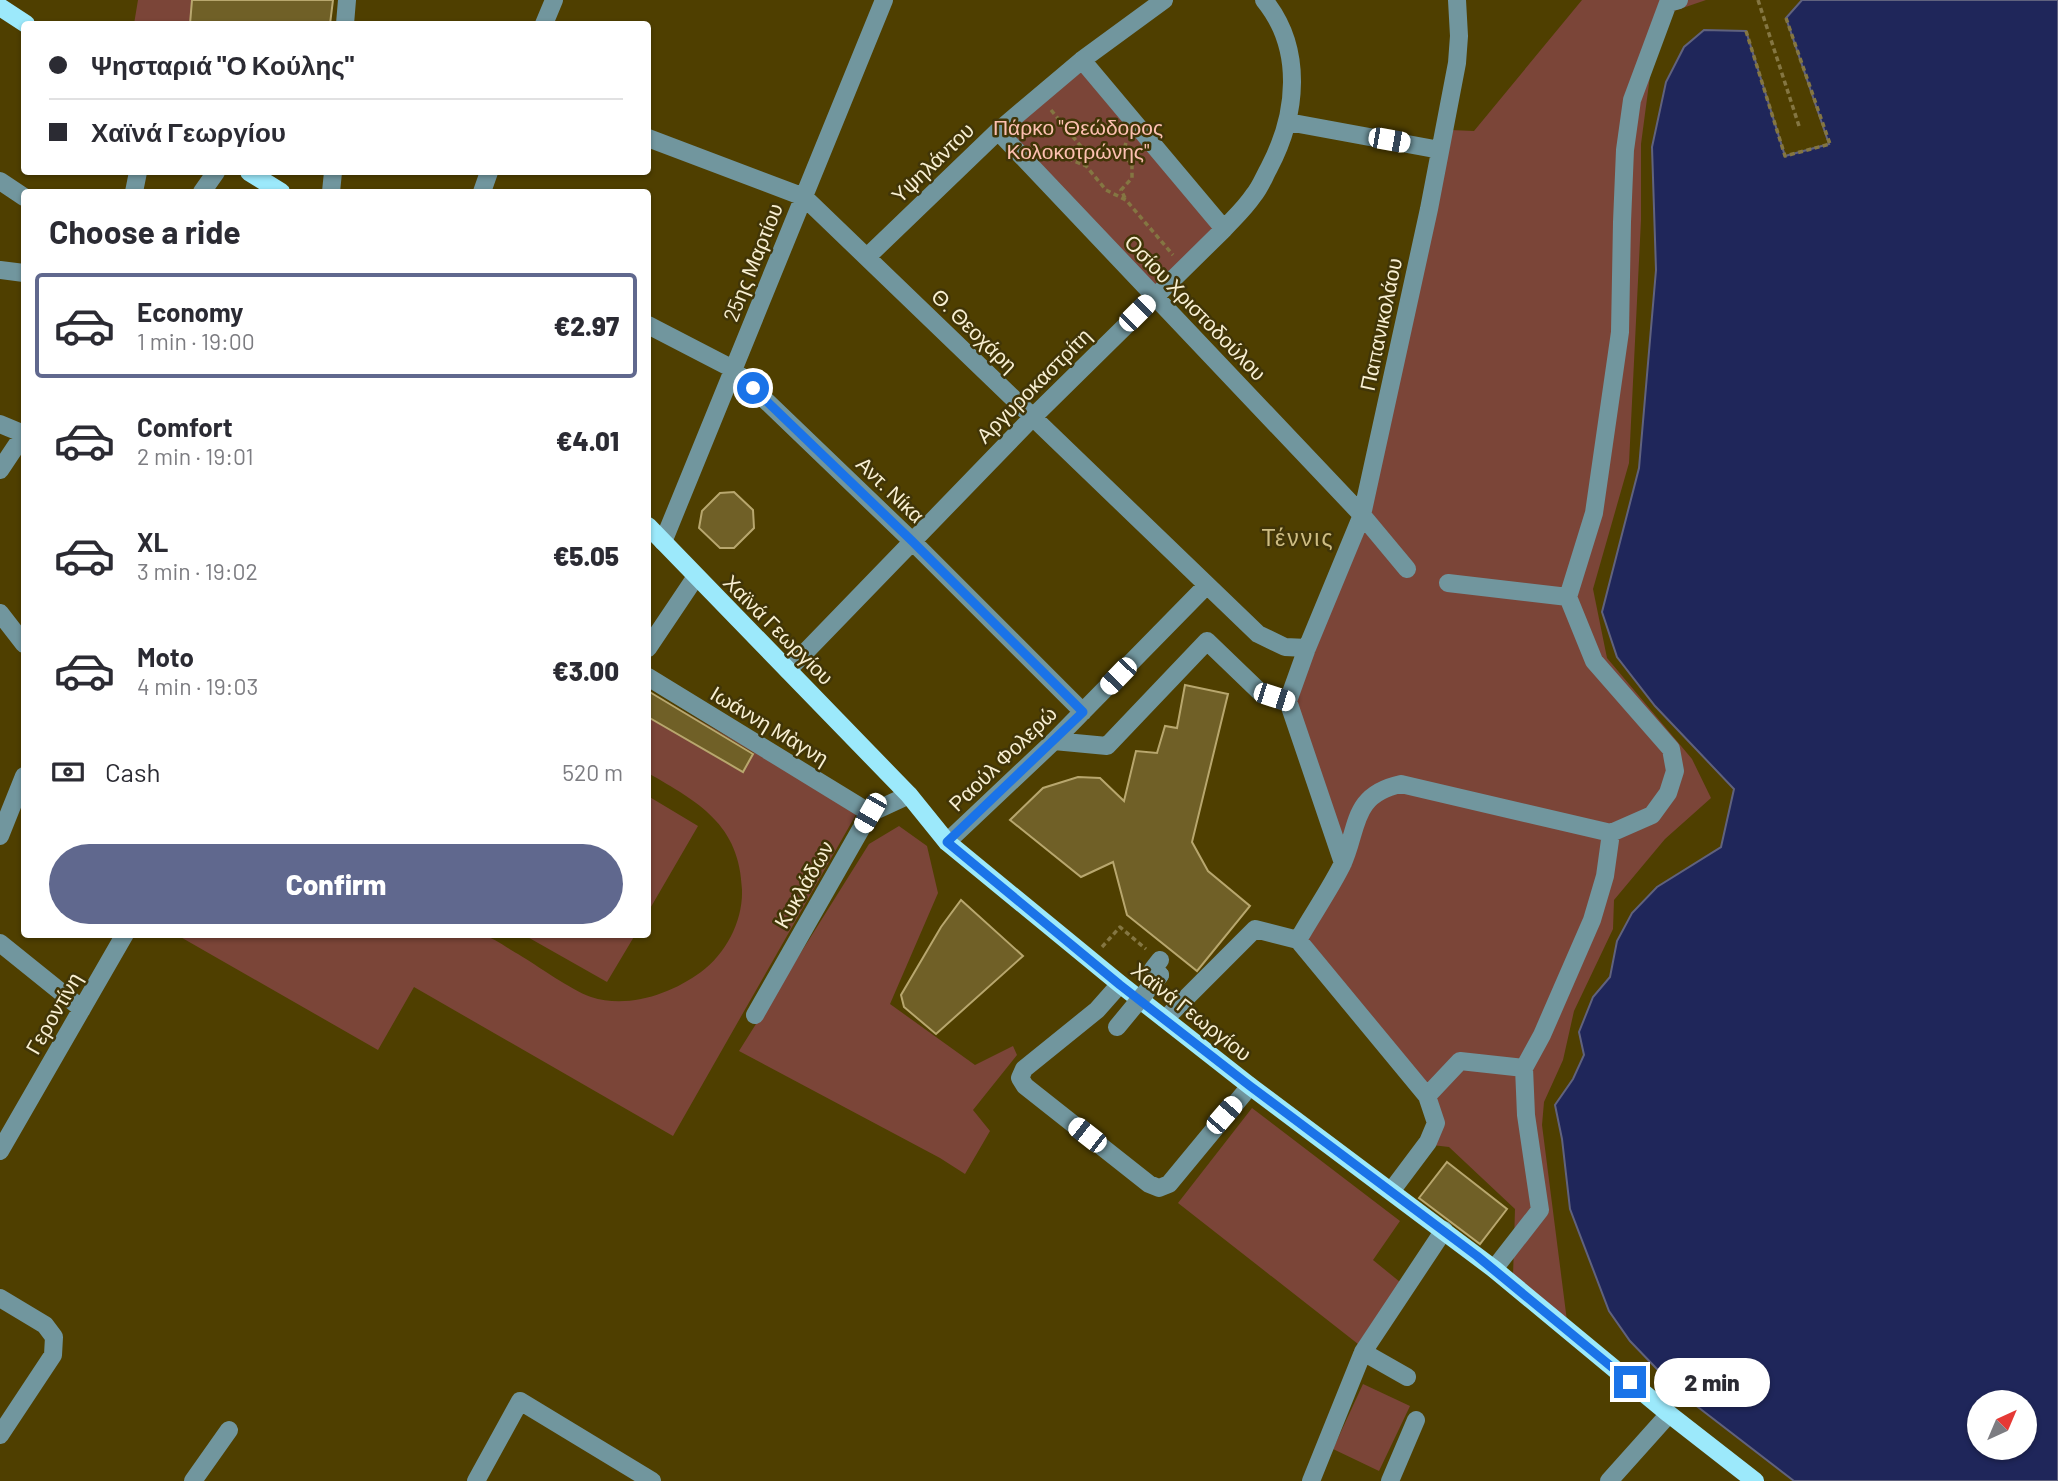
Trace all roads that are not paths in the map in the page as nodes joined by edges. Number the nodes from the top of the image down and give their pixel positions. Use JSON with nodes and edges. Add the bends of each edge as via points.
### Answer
{"nodes":[{"id":1,"x":347,"y":0,"type":"edge"},
{"id":2,"x":554,"y":0,"type":"edge"},
{"id":3,"x":884,"y":0,"type":"edge"},
{"id":4,"x":1164,"y":0,"type":"edge"},
{"id":5,"x":1264,"y":0,"type":"edge"},
{"id":6,"x":1457,"y":0,"type":"edge"},
{"id":7,"x":1679,"y":0,"type":"edge"},
{"id":8,"x":0,"y":7,"type":"edge"},
{"id":9,"x":21,"y":21,"type":"edge"},
{"id":10,"x":345,"y":21,"type":"edge"},
{"id":11,"x":545,"y":21,"type":"edge"},
{"id":12,"x":1082,"y":60,"type":"junction"},
{"id":13,"x":1288,"y":122,"type":"junction"},
{"id":14,"x":998,"y":131,"type":"junction"},
{"id":15,"x":651,"y":139,"type":"edge"},
{"id":16,"x":1440,"y":149,"type":"junction"},
{"id":17,"x":254,"y":175,"type":"edge"},
{"id":18,"x":0,"y":181,"type":"edge"},
{"id":19,"x":276,"y":189,"type":"edge"},
{"id":20,"x":21,"y":195,"type":"edge"},
{"id":21,"x":804,"y":197,"type":"junction"},
{"id":22,"x":1224,"y":229,"type":"junction"},
{"id":23,"x":866,"y":257,"type":"junction"},
{"id":24,"x":0,"y":270,"type":"edge"},
{"id":25,"x":21,"y":273,"type":"edge"},
{"id":26,"x":1154,"y":296,"type":"junction"},
{"id":27,"x":651,"y":327,"type":"edge"},
{"id":28,"x":733,"y":369,"type":"junction"},
{"id":29,"x":1033,"y":417,"type":"junction"},
{"id":30,"x":0,"y":424,"type":"edge"},
{"id":31,"x":21,"y":433,"type":"edge"},
{"id":32,"x":21,"y":438,"type":"edge"},
{"id":33,"x":0,"y":470,"type":"edge"},
{"id":34,"x":1362,"y":514,"type":"junction"},
{"id":35,"x":651,"y":529,"type":"edge"},
{"id":36,"x":912,"y":541,"type":"junction"},
{"id":37,"x":663,"y":542,"type":"junction"},
{"id":38,"x":1407,"y":569,"type":"dead end"},
{"id":39,"x":695,"y":578,"type":"junction"},
{"id":40,"x":1448,"y":583,"type":"dead end"},
{"id":41,"x":1207,"y":585,"type":"junction"},
{"id":42,"x":1568,"y":597,"type":"junction"},
{"id":43,"x":0,"y":614,"type":"edge"},
{"id":44,"x":21,"y":640,"type":"edge"},
{"id":45,"x":651,"y":644,"type":"edge"},
{"id":46,"x":1307,"y":648,"type":"junction"},
{"id":47,"x":788,"y":670,"type":"junction"},
{"id":48,"x":651,"y":679,"type":"edge"},
{"id":49,"x":1288,"y":701,"type":"junction"},
{"id":50,"x":1083,"y":712,"type":"junction"},
{"id":51,"x":1054,"y":741,"type":"junction"},
{"id":52,"x":21,"y":784,"type":"edge"},
{"id":53,"x":909,"y":795,"type":"junction"},
{"id":54,"x":870,"y":813,"type":"junction"},
{"id":55,"x":1611,"y":833,"type":"junction"},
{"id":56,"x":0,"y":836,"type":"edge"},
{"id":57,"x":947,"y":842,"type":"junction"},
{"id":58,"x":1343,"y":863,"type":"junction"},
{"id":59,"x":123,"y":938,"type":"edge"},
{"id":60,"x":1298,"y":940,"type":"junction"},
{"id":61,"x":0,"y":943,"type":"edge"},
{"id":62,"x":1160,"y":960,"type":"dead end"},
{"id":63,"x":1120,"y":985,"type":"junction"},
{"id":64,"x":82,"y":1009,"type":"junction"},
{"id":65,"x":755,"y":1015,"type":"dead end"},
{"id":66,"x":1165,"y":1019,"type":"junction"},
{"id":67,"x":1117,"y":1027,"type":"dead end"},
{"id":68,"x":1524,"y":1068,"type":"junction"},
{"id":69,"x":1250,"y":1086,"type":"junction"},
{"id":70,"x":1427,"y":1096,"type":"junction"},
{"id":71,"x":0,"y":1151,"type":"edge"},
{"id":72,"x":1392,"y":1190,"type":"junction"},
{"id":73,"x":1444,"y":1230,"type":"junction"},
{"id":74,"x":1494,"y":1269,"type":"junction"},
{"id":75,"x":0,"y":1298,"type":"edge"},
{"id":76,"x":1363,"y":1352,"type":"junction"},
{"id":77,"x":1407,"y":1377,"type":"dead end"},
{"id":78,"x":1670,"y":1414,"type":"junction"},
{"id":79,"x":1416,"y":1420,"type":"dead end"},
{"id":80,"x":229,"y":1430,"type":"dead end"},
{"id":81,"x":0,"y":1435,"type":"edge"},
{"id":82,"x":193,"y":1481,"type":"edge"},
{"id":83,"x":476,"y":1481,"type":"edge"},
{"id":84,"x":652,"y":1481,"type":"edge"},
{"id":85,"x":1311,"y":1481,"type":"edge"},
{"id":86,"x":1390,"y":1481,"type":"edge"},
{"id":87,"x":1609,"y":1481,"type":"edge"},
{"id":88,"x":1755,"y":1481,"type":"edge"}],
"edges":[{"from":1,"to":10,"type":"street"},
{"from":2,"to":11,"type":"street"},
{"from":3,"to":21,"type":"street","name":"25ης Μαρτίου"},
{"from":4,"to":12,"type":"street","name":"Υψηλάντου"},
{"from":5,"to":13,"type":"street","name":"Αργυροκαστρίτη","via":[[1285,34],[1292,57]]},
{"from":6,"to":16,"type":"street","name":"Παπανικολάου","via":[[1457,63]]},
{"from":7,"to":42,"type":"street","via":[[1668,3],[1632,100],[1624,174],[1620,332],[1594,513]]},
{"from":8,"to":9,"type":"main road"},
{"from":12,"to":14,"type":"street","name":"Υψηλάντου"},
{"from":12,"to":22,"type":"street"},
{"from":13,"to":16,"type":"street"},
{"from":13,"to":22,"type":"street","name":"Αργυροκαστρίτη","via":[[1280,148],[1254,195]]},
{"from":14,"to":23,"type":"street","name":"Υψηλάντου"},
{"from":14,"to":26,"type":"street","name":"Οσίου Χριστοδούλου"},
{"from":15,"to":21,"type":"street","name":"Θ. Θεοχάρη"},
{"from":16,"to":34,"type":"street","name":"Παπανικολάου"},
{"from":17,"to":19,"type":"main road"},
{"from":18,"to":20,"type":"street"},
{"from":21,"to":23,"type":"street","name":"Θ. Θεοχάρη"},
{"from":21,"to":28,"type":"street","name":"25ης Μαρτίου"},
{"from":22,"to":26,"type":"street","name":"Αργυροκαστρίτη"},
{"from":23,"to":29,"type":"street","name":"Θ. Θεοχάρη"},
{"from":24,"to":25,"type":"street"},
{"from":26,"to":29,"type":"street","name":"Αργυροκαστρίτη"},
{"from":26,"to":34,"type":"street","name":"Οσίου Χριστοδούλου"},
{"from":27,"to":28,"type":"street","name":"Αντ. Νίκα"},
{"from":28,"to":36,"type":"street","name":"Αντ. Νίκα"},
{"from":28,"to":37,"type":"street","name":"25ης Μαρτίου"},
{"from":29,"to":36,"type":"street","name":"Αργυροκαστρίτη"},
{"from":29,"to":41,"type":"street","name":"Θ. Θεοχάρη"},
{"from":30,"to":31,"type":"street"},
{"from":32,"to":33,"type":"street"},
{"from":34,"to":38,"type":"street","name":"Οσίου Χριστοδούλου"},
{"from":34,"to":46,"type":"street","name":"Παπανικολάου"},
{"from":35,"to":37,"type":"main road","name":"Χαϊνά Γεωργίου"},
{"from":36,"to":47,"type":"street","name":"Αργυροκαστρίτη"},
{"from":36,"to":50,"type":"street","name":"Αντ. Νίκα"},
{"from":37,"to":39,"type":"main road","name":"Χαϊνά Γεωργίου"},
{"from":39,"to":45,"type":"street"},
{"from":39,"to":47,"type":"main road","name":"Χαϊνά Γεωργίου"},
{"from":40,"to":42,"type":"street"},
{"from":41,"to":46,"type":"street","name":"Θ. Θεοχάρη","via":[[1258,634],[1285,647]]},
{"from":41,"to":50,"type":"street","name":"Ραούλ Φολερώ"},
{"from":42,"to":55,"type":"street","via":[[1594,660],[1671,749],[1675,771],[1668,793],[1652,815]]},
{"from":43,"to":44,"type":"street"},
{"from":46,"to":49,"type":"street","name":"Παπανικολάου"},
{"from":47,"to":53,"type":"main road","name":"Χαϊνά Γεωργίου"},
{"from":48,"to":54,"type":"street","name":"Ιωάννη Μὰγνη"},
{"from":49,"to":51,"type":"street","via":[[1261,693],[1207,641],[1107,746]]},
{"from":49,"to":58,"type":"street"},
{"from":50,"to":51,"type":"street","name":"Ραούλ Φολερώ"},
{"from":51,"to":57,"type":"street","name":"Ραούλ Φολερώ"},
{"from":52,"to":56,"type":"street"},
{"from":53,"to":54,"type":"street"},
{"from":53,"to":57,"type":"main road","name":"Χαϊνά Γεωργίου"},
{"from":54,"to":65,"type":"street","name":"Κυκλάδων"},
{"from":55,"to":58,"type":"street","via":[[1401,784],[1383,788],[1357,816]]},
{"from":55,"to":68,"type":"street","via":[[1592,920]]},
{"from":57,"to":63,"type":"main road","name":"Χαϊνά Γεωργίου"},
{"from":58,"to":60,"type":"street"},
{"from":59,"to":64,"type":"street","name":"Γεροντίνη"},
{"from":60,"to":66,"type":"street","via":[[1255,929]]},
{"from":60,"to":70,"type":"street"},
{"from":61,"to":64,"type":"street"},
{"from":62,"to":67,"type":"street","bridge":true,"via":[[1153,969],[1160,975]]},
{"from":63,"to":66,"type":"main road","name":"Χαϊνά Γεωργίου"},
{"from":63,"to":69,"type":"street","via":[[1020,1077],[1025,1086],[1149,1184],[1159,1188],[1168,1184]]},
{"from":64,"to":71,"type":"street","name":"Γεροντίνη"},
{"from":66,"to":69,"type":"main road","name":"Χαϊνά Γεωργίου"},
{"from":68,"to":70,"type":"street","via":[[1460,1061]]},
{"from":68,"to":74,"type":"street","via":[[1540,1210]]},
{"from":69,"to":72,"type":"main road","name":"Χαϊνά Γεωργίου"},
{"from":70,"to":72,"type":"street","via":[[1436,1123],[1428,1142]]},
{"from":72,"to":73,"type":"main road","name":"Χαϊνά Γεωργίου"},
{"from":73,"to":74,"type":"main road","name":"Χαϊνά Γεωργίου"},
{"from":73,"to":76,"type":"street"},
{"from":74,"to":78,"type":"main road","name":"Χαϊνά Γεωργίου"},
{"from":75,"to":81,"type":"street","via":[[46,1325],[54,1337],[53,1355]]},
{"from":76,"to":77,"type":"street"},
{"from":76,"to":85,"type":"street"},
{"from":78,"to":87,"type":"street"},
{"from":78,"to":88,"type":"main road","name":"Χαϊνά Γεωργίου"},
{"from":79,"to":86,"type":"street"},
{"from":80,"to":82,"type":"street"},
{"from":83,"to":84,"type":"street","via":[[520,1401]]}]}
